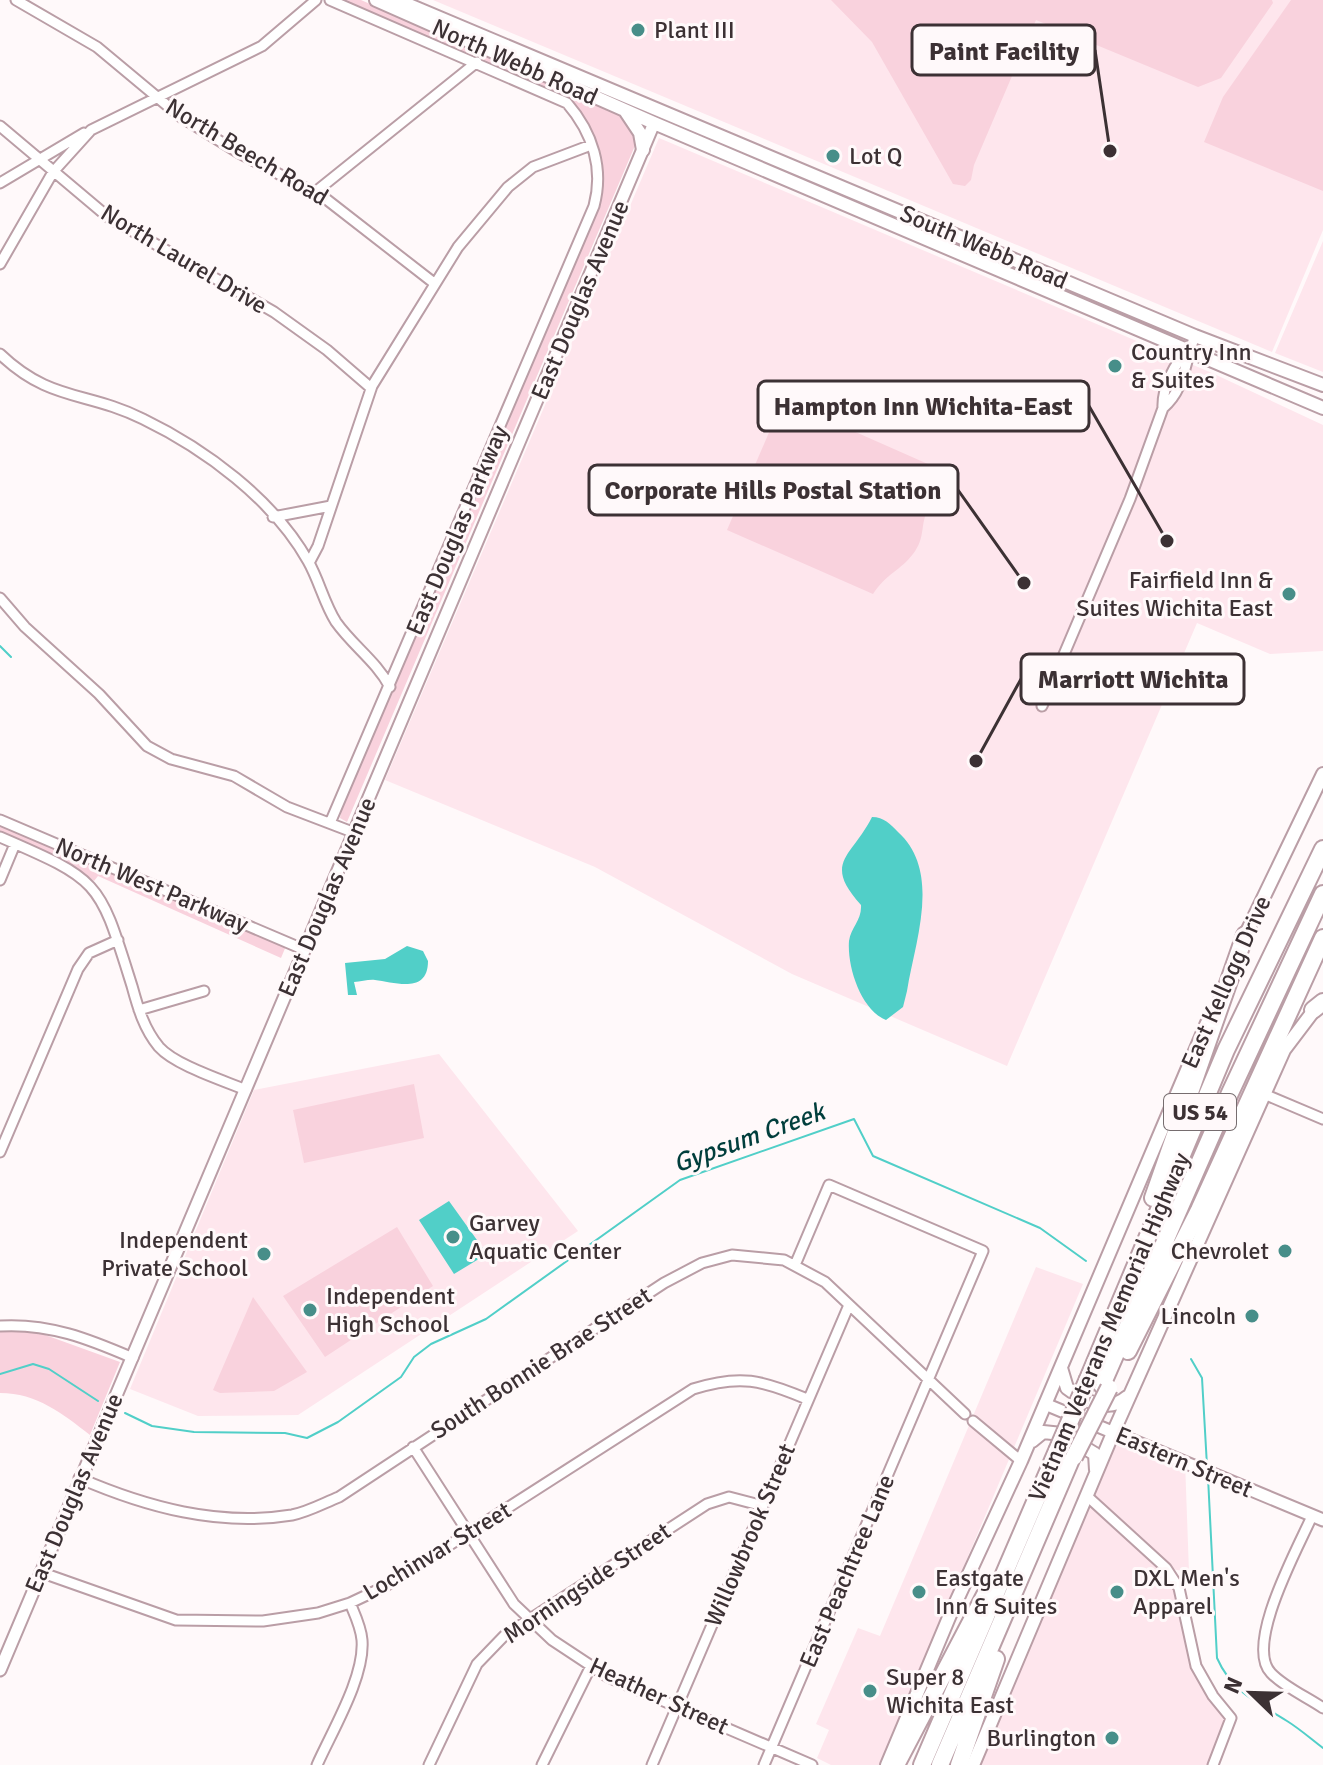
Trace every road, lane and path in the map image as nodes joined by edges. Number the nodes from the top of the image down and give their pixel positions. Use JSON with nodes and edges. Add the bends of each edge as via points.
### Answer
{"nodes":[{"id":1,"x":16,"y":0,"type":"edge"},
{"id":2,"x":316,"y":0,"type":"edge"},
{"id":3,"x":330,"y":0,"type":"edge"},
{"id":4,"x":376,"y":0,"type":"edge"},
{"id":5,"x":397,"y":0,"type":"edge"},
{"id":6,"x":477,"y":62,"type":"junction"},
{"id":7,"x":156,"y":97,"type":"junction"},
{"id":8,"x":647,"y":105,"type":"junction"},
{"id":9,"x":624,"y":110,"type":"junction"},
{"id":10,"x":680,"y":119,"type":"junction"},
{"id":11,"x":654,"y":123,"type":"junction"},
{"id":12,"x":0,"y":126,"type":"edge"},
{"id":13,"x":91,"y":130,"type":"junction"},
{"id":14,"x":591,"y":145,"type":"junction"},
{"id":15,"x":643,"y":150,"type":"junction"},
{"id":16,"x":39,"y":160,"type":"junction"},
{"id":17,"x":53,"y":172,"type":"junction"},
{"id":18,"x":0,"y":183,"type":"edge"},
{"id":19,"x":314,"y":193,"type":"junction"},
{"id":20,"x":911,"y":216,"type":"junction"},
{"id":21,"x":905,"y":229,"type":"junction"},
{"id":22,"x":0,"y":264,"type":"edge"},
{"id":23,"x":434,"y":283,"type":"junction"},
{"id":24,"x":1195,"y":336,"type":"junction"},
{"id":25,"x":1189,"y":350,"type":"junction"},
{"id":26,"x":0,"y":354,"type":"edge"},
{"id":27,"x":1323,"y":385,"type":"edge"},
{"id":28,"x":371,"y":388,"type":"junction"},
{"id":29,"x":1323,"y":408,"type":"edge"},
{"id":30,"x":331,"y":506,"type":"junction"},
{"id":31,"x":273,"y":517,"type":"junction"},
{"id":32,"x":309,"y":563,"type":"junction"},
{"id":33,"x":0,"y":598,"type":"edge"},
{"id":34,"x":390,"y":687,"type":"junction"},
{"id":35,"x":1042,"y":706,"type":"dead end"},
{"id":36,"x":1323,"y":774,"type":"edge"},
{"id":37,"x":0,"y":820,"type":"edge"},
{"id":38,"x":330,"y":823,"type":"junction"},
{"id":39,"x":355,"y":833,"type":"junction"},
{"id":40,"x":0,"y":837,"type":"edge"},
{"id":41,"x":15,"y":844,"type":"junction"},
{"id":42,"x":1323,"y":849,"type":"edge"},
{"id":43,"x":0,"y":880,"type":"edge"},
{"id":44,"x":1323,"y":894,"type":"edge"},
{"id":45,"x":1245,"y":935,"type":"junction"},
{"id":46,"x":1323,"y":938,"type":"edge"},
{"id":47,"x":118,"y":940,"type":"junction"},
{"id":48,"x":305,"y":950,"type":"junction"},
{"id":49,"x":204,"y":991,"type":"dead end"},
{"id":50,"x":1320,"y":1004,"type":"edge"},
{"id":51,"x":139,"y":1010,"type":"junction"},
{"id":52,"x":246,"y":1090,"type":"junction"},
{"id":53,"x":1264,"y":1094,"type":"junction"},
{"id":54,"x":1323,"y":1119,"type":"edge"},
{"id":55,"x":0,"y":1152,"type":"edge"},
{"id":56,"x":795,"y":1265,"type":"junction"},
{"id":57,"x":849,"y":1305,"type":"junction"},
{"id":58,"x":0,"y":1326,"type":"edge"},
{"id":59,"x":1098,"y":1356,"type":"junction"},
{"id":60,"x":133,"y":1358,"type":"junction"},
{"id":61,"x":1061,"y":1365,"type":"junction"},
{"id":62,"x":929,"y":1378,"type":"junction"},
{"id":63,"x":1100,"y":1384,"type":"junction"},
{"id":64,"x":1131,"y":1394,"type":"junction"},
{"id":65,"x":807,"y":1399,"type":"junction"},
{"id":66,"x":1045,"y":1404,"type":"junction"},
{"id":67,"x":1113,"y":1433,"type":"junction"},
{"id":68,"x":413,"y":1447,"type":"junction"},
{"id":69,"x":1027,"y":1447,"type":"junction"},
{"id":70,"x":1068,"y":1455,"type":"junction"},
{"id":71,"x":1021,"y":1461,"type":"junction"},
{"id":72,"x":1096,"y":1474,"type":"junction"},
{"id":73,"x":79,"y":1478,"type":"junction"},
{"id":74,"x":1043,"y":1484,"type":"junction"},
{"id":75,"x":1087,"y":1496,"type":"junction"},
{"id":76,"x":763,"y":1506,"type":"junction"},
{"id":77,"x":1317,"y":1518,"type":"edge"},
{"id":78,"x":1045,"y":1521,"type":"junction"},
{"id":79,"x":470,"y":1535,"type":"junction"},
{"id":80,"x":40,"y":1572,"type":"junction"},
{"id":81,"x":350,"y":1603,"type":"junction"},
{"id":82,"x":527,"y":1618,"type":"junction"},
{"id":83,"x":591,"y":1666,"type":"junction"},
{"id":84,"x":0,"y":1670,"type":"edge"},
{"id":85,"x":677,"y":1707,"type":"junction"},
{"id":86,"x":1323,"y":1708,"type":"edge"},
{"id":87,"x":772,"y":1748,"type":"junction"},
{"id":88,"x":317,"y":1765,"type":"edge"},
{"id":89,"x":429,"y":1765,"type":"edge"},
{"id":90,"x":542,"y":1765,"type":"edge"},
{"id":91,"x":652,"y":1765,"type":"edge"},
{"id":92,"x":764,"y":1765,"type":"edge"},
{"id":93,"x":812,"y":1765,"type":"edge"},
{"id":94,"x":887,"y":1765,"type":"edge"},
{"id":95,"x":896,"y":1765,"type":"edge"},
{"id":96,"x":922,"y":1765,"type":"edge"},
{"id":97,"x":940,"y":1765,"type":"edge"},
{"id":98,"x":959,"y":1765,"type":"edge"},
{"id":99,"x":973,"y":1765,"type":"edge"},
{"id":100,"x":1213,"y":1765,"type":"edge"}],
"edges":[{"from":1,"to":7,"type":"street","name":"North Beech Road","via":[[97,47]]},
{"from":2,"to":7,"type":"street","via":[[262,46]]},
{"from":3,"to":6,"type":"street","name":"East Douglas Parkway"},
{"from":4,"to":9,"type":"main road","name":"North Webb Road"},
{"from":5,"to":8,"type":"main road","name":"North Webb Road"},
{"from":6,"to":14,"type":"street","name":"East Douglas Parkway","via":[[567,103],[581,119]]},
{"from":6,"to":19,"type":"street"},
{"from":7,"to":13,"type":"street"},
{"from":7,"to":19,"type":"street","name":"North Beech Road","via":[[239,153]]},
{"from":8,"to":10,"type":"main road","name":"South Webb Road"},
{"from":8,"to":11,"type":"main road"},
{"from":9,"to":11,"type":"main road","name":"North Webb Road"},
{"from":9,"to":15,"type":"main road","via":[[636,125]]},
{"from":10,"to":11,"type":"main road"},
{"from":10,"to":20,"type":"main road","name":"South Webb Road"},
{"from":11,"to":15,"type":"street","name":"East Douglas Avenue"},
{"from":11,"to":21,"type":"main road","name":"South Webb Road"},
{"from":12,"to":16,"type":"street","name":"North Laurel Drive"},
{"from":13,"to":16,"type":"street"},
{"from":13,"to":17,"type":"street"},
{"from":14,"to":23,"type":"street","via":[[533,167],[508,187]]},
{"from":14,"to":34,"type":"street","name":"East Douglas Parkway","via":[[600,184],[594,206]]},
{"from":15,"to":39,"type":"street","name":"East Douglas Avenue"},
{"from":16,"to":17,"type":"street","name":"North Laurel Drive"},
{"from":16,"to":18,"type":"street"},
{"from":17,"to":22,"type":"street"},
{"from":17,"to":28,"type":"street","name":"North Laurel Drive","via":[[108,217],[274,312]]},
{"from":19,"to":23,"type":"street","name":"North Beech Road"},
{"from":20,"to":21,"type":"main road"},
{"from":20,"to":24,"type":"main road","name":"South Webb Road"},
{"from":21,"to":25,"type":"main road","name":"South Webb Road"},
{"from":23,"to":28,"type":"street"},
{"from":24,"to":25,"type":"street"},
{"from":24,"to":27,"type":"main road","name":"South Webb Road"},
{"from":25,"to":29,"type":"main road","name":"South Webb Road"},
{"from":25,"to":35,"type":"street","via":[[1189,363],[1174,398],[1163,408]]},
{"from":26,"to":31,"type":"street","via":[[23,376],[55,392],[138,416],[194,444]]},
{"from":28,"to":30,"type":"street"},
{"from":30,"to":31,"type":"street"},
{"from":30,"to":32,"type":"street"},
{"from":31,"to":32,"type":"street"},
{"from":32,"to":34,"type":"street","via":[[335,620],[380,668]]},
{"from":33,"to":38,"type":"street","via":[[147,746],[171,759],[234,776],[287,807]]},
{"from":34,"to":38,"type":"street","name":"East Douglas Parkway"},
{"from":36,"to":45,"type":"main road","name":"East Kellogg Drive"},
{"from":37,"to":48,"type":"street","name":"North West Parkway"},
{"from":38,"to":39,"type":"street"},
{"from":39,"to":48,"type":"street","name":"East Douglas Avenue"},
{"from":40,"to":41,"type":"street"},
{"from":41,"to":43,"type":"street"},
{"from":41,"to":47,"type":"street","via":[[78,873],[96,889]]},
{"from":42,"to":59,"type":"highway","name":"Vietnam Veterans Memorial Highway","number":"US 54","via":[[1226,1050]]},
{"from":44,"to":63,"type":"highway","name":"Vietnam Veterans Memorial Highway","number":"US 54"},
{"from":45,"to":59,"type":"highway"},
{"from":45,"to":61,"type":"main road","name":"East Kellogg Drive"},
{"from":46,"to":63,"type":"highway","via":[[1199,1210]]},
{"from":47,"to":51,"type":"street"},
{"from":47,"to":55,"type":"street","via":[[89,953],[78,969]]},
{"from":48,"to":52,"type":"street","name":"East Douglas Avenue"},
{"from":49,"to":51,"type":"street"},
{"from":50,"to":53,"type":"main road","via":[[1284,1050]]},
{"from":51,"to":52,"type":"street","via":[[160,1049]]},
{"from":52,"to":60,"type":"street","name":"East Douglas Avenue"},
{"from":53,"to":54,"type":"street"},
{"from":53,"to":64,"type":"main road"},
{"from":56,"to":57,"type":"street","name":"South Bonnie Brae Street","via":[[825,1282]]},
{"from":56,"to":62,"type":"street","name":"East Peachtree Lane","via":[[829,1185],[983,1251]]},
{"from":56,"to":68,"type":"street","name":"South Bonnie Brae Street","via":[[758,1255],[702,1263]]},
{"from":57,"to":62,"type":"street","name":"South Bonnie Brae Street"},
{"from":57,"to":65,"type":"street","name":"Willowbrook Street"},
{"from":58,"to":60,"type":"street","via":[[29,1324],[70,1333]]},
{"from":59,"to":63,"type":"highway","name":"Vietnam Veterans Memorial Highway","number":"US 54"},
{"from":60,"to":73,"type":"street","name":"East Douglas Avenue"},
{"from":61,"to":64,"type":"main road","via":[[1067,1388],[1103,1406],[1116,1406]]},
{"from":61,"to":66,"type":"main road","name":"East Kellogg Drive"},
{"from":62,"to":71,"type":"street","name":"South Bonnie Brae Street"},
{"from":62,"to":87,"type":"street","name":"East Peachtree Lane"},
{"from":63,"to":70,"type":"highway","name":"Vietnam Veterans Memorial Highway","number":"US 54","bridge":true},
{"from":64,"to":67,"type":"main road"},
{"from":65,"to":76,"type":"street","name":"Willowbrook Street"},
{"from":65,"to":79,"type":"street","name":"Lochinvar Street","via":[[757,1380],[724,1379],[693,1389]]},
{"from":66,"to":67,"type":"street","name":"Eastern Street"},
{"from":66,"to":69,"type":"main road","name":"East Kellogg Drive"},
{"from":67,"to":72,"type":"main road"},
{"from":67,"to":77,"type":"street","name":"Eastern Street"},
{"from":68,"to":73,"type":"street","name":"South Bonnie Brae Street","via":[[339,1497],[295,1515],[234,1520],[126,1499]]},
{"from":68,"to":79,"type":"street","name":"Heather Street"},
{"from":69,"to":71,"type":"main road","name":"East Kellogg Drive"},
{"from":69,"to":72,"type":"main road","via":[[1043,1432],[1062,1434],[1095,1454]]},
{"from":70,"to":74,"type":"highway","name":"Vietnam Veterans Memorial Highway","number":"US 54"},
{"from":70,"to":78,"type":"highway","name":"Vietnam Veterans Memorial Highway","number":"US 54"},
{"from":71,"to":94,"type":"main road","name":"East Kellogg Drive"},
{"from":72,"to":75,"type":"main road"},
{"from":73,"to":80,"type":"street","name":"East Douglas Avenue"},
{"from":74,"to":95,"type":"highway"},
{"from":74,"to":96,"type":"highway","name":"Vietnam Veterans Memorial Highway","number":"US 54"},
{"from":75,"to":99,"type":"main road"},
{"from":75,"to":100,"type":"street","via":[[1166,1568],[1179,1588],[1196,1666],[1231,1718]]},
{"from":76,"to":82,"type":"street","name":"Morningside Street","via":[[729,1497],[707,1504]]},
{"from":76,"to":85,"type":"street","name":"Willowbrook Street"},
{"from":77,"to":86,"type":"street","via":[[1269,1616],[1261,1645],[1271,1673]]},
{"from":78,"to":97,"type":"highway","name":"Vietnam Veterans Memorial Highway","number":"US 54"},
{"from":78,"to":98,"type":"highway"},
{"from":79,"to":81,"type":"street","name":"Lochinvar Street"},
{"from":79,"to":82,"type":"street","name":"Heather Street"},
{"from":80,"to":81,"type":"street","name":"Lochinvar Street","via":[[176,1620],[263,1621]]},
{"from":80,"to":84,"type":"street","name":"East Douglas Avenue"},
{"from":81,"to":88,"type":"street","via":[[362,1654]]},
{"from":82,"to":83,"type":"street","name":"Heather Street"},
{"from":82,"to":89,"type":"street","name":"Morningside Street","via":[[477,1664]]},
{"from":83,"to":85,"type":"street","name":"Heather Street"},
{"from":83,"to":90,"type":"street"},
{"from":85,"to":87,"type":"street","name":"Heather Street"},
{"from":85,"to":91,"type":"street","name":"Willowbrook Street"},
{"from":87,"to":92,"type":"street","name":"East Peachtree Lane"},
{"from":87,"to":93,"type":"street","name":"Heather Street"}]}
